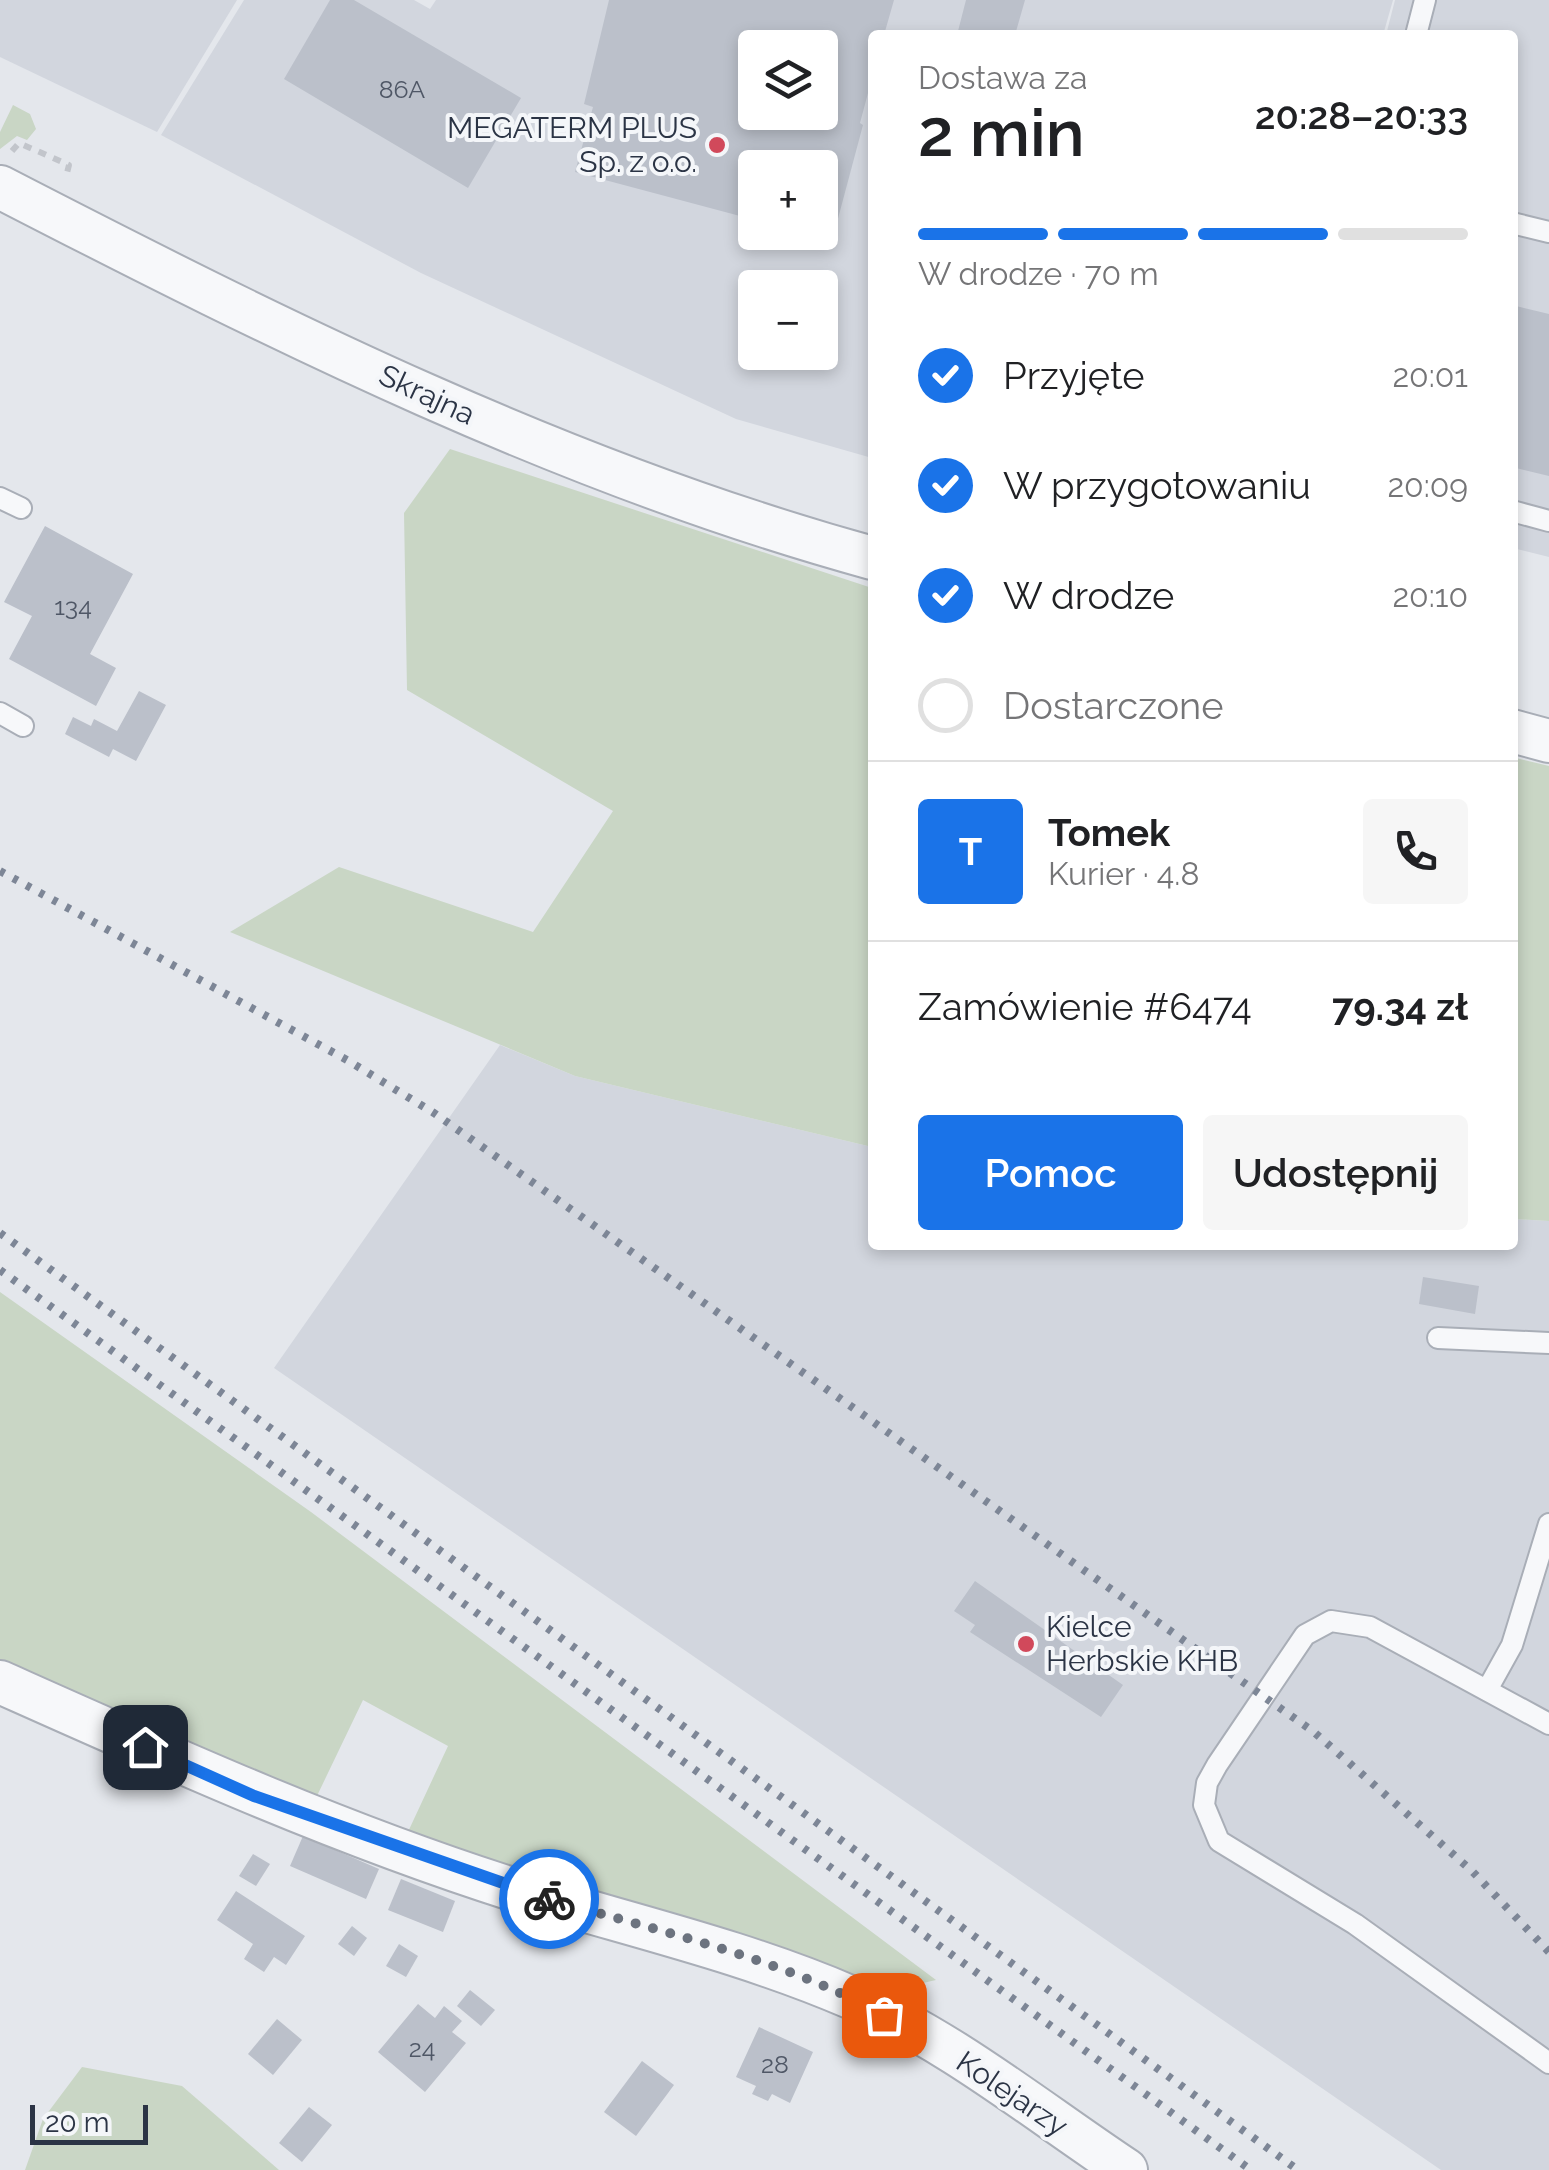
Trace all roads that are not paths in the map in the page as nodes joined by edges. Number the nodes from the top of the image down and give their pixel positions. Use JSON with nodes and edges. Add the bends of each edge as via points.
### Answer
{"nodes":[{"id":1,"x":1425,"y":0,"type":"edge"},
{"id":2,"x":1417,"y":30,"type":"edge"},
{"id":3,"x":0,"y":187,"type":"edge"},
{"id":4,"x":1518,"y":224,"type":"edge"},
{"id":5,"x":1549,"y":232,"type":"edge"},
{"id":6,"x":0,"y":498,"type":"edge"},
{"id":7,"x":20,"y":508,"type":"dead end"},
{"id":8,"x":1518,"y":513,"type":"edge"},
{"id":9,"x":1549,"y":521,"type":"edge"},
{"id":10,"x":868,"y":557,"type":"edge"},
{"id":11,"x":0,"y":713,"type":"edge"},
{"id":12,"x":24,"y":726,"type":"dead end"},
{"id":13,"x":1518,"y":732,"type":"edge"},
{"id":14,"x":1549,"y":741,"type":"edge"},
{"id":15,"x":1438,"y":1338,"type":"dead end"},
{"id":16,"x":1549,"y":1343,"type":"edge"},
{"id":17,"x":1549,"y":1524,"type":"edge"},
{"id":18,"x":0,"y":1682,"type":"edge"},
{"id":19,"x":1487,"y":1690,"type":"junction"},
{"id":20,"x":1549,"y":1724,"type":"edge"},
{"id":21,"x":1549,"y":2062,"type":"edge"},
{"id":22,"x":1126,"y":2170,"type":"edge"}],
"edges":[{"from":1,"to":2,"type":"lane"},
{"from":3,"to":10,"type":"street","name":"Skrajna","via":[[506,432],[672,497]]},
{"from":4,"to":5,"type":"lane"},
{"from":6,"to":7,"type":"lane"},
{"from":8,"to":9,"type":"lane"},
{"from":11,"to":12,"type":"lane"},
{"from":13,"to":14,"type":"street"},
{"from":15,"to":16,"type":"lane"},
{"from":17,"to":19,"type":"lane","via":[[1512,1645]]},
{"from":18,"to":22,"type":"street","name":"Kolejarzy","via":[[254,1796],[511,1888],[852,1997],[949,2051]]},
{"from":19,"to":20,"type":"lane"},
{"from":19,"to":21,"type":"lane","via":[[1370,1627],[1330,1621],[1305,1635],[1207,1783],[1204,1805],[1219,1841],[1355,1924]]}]}
